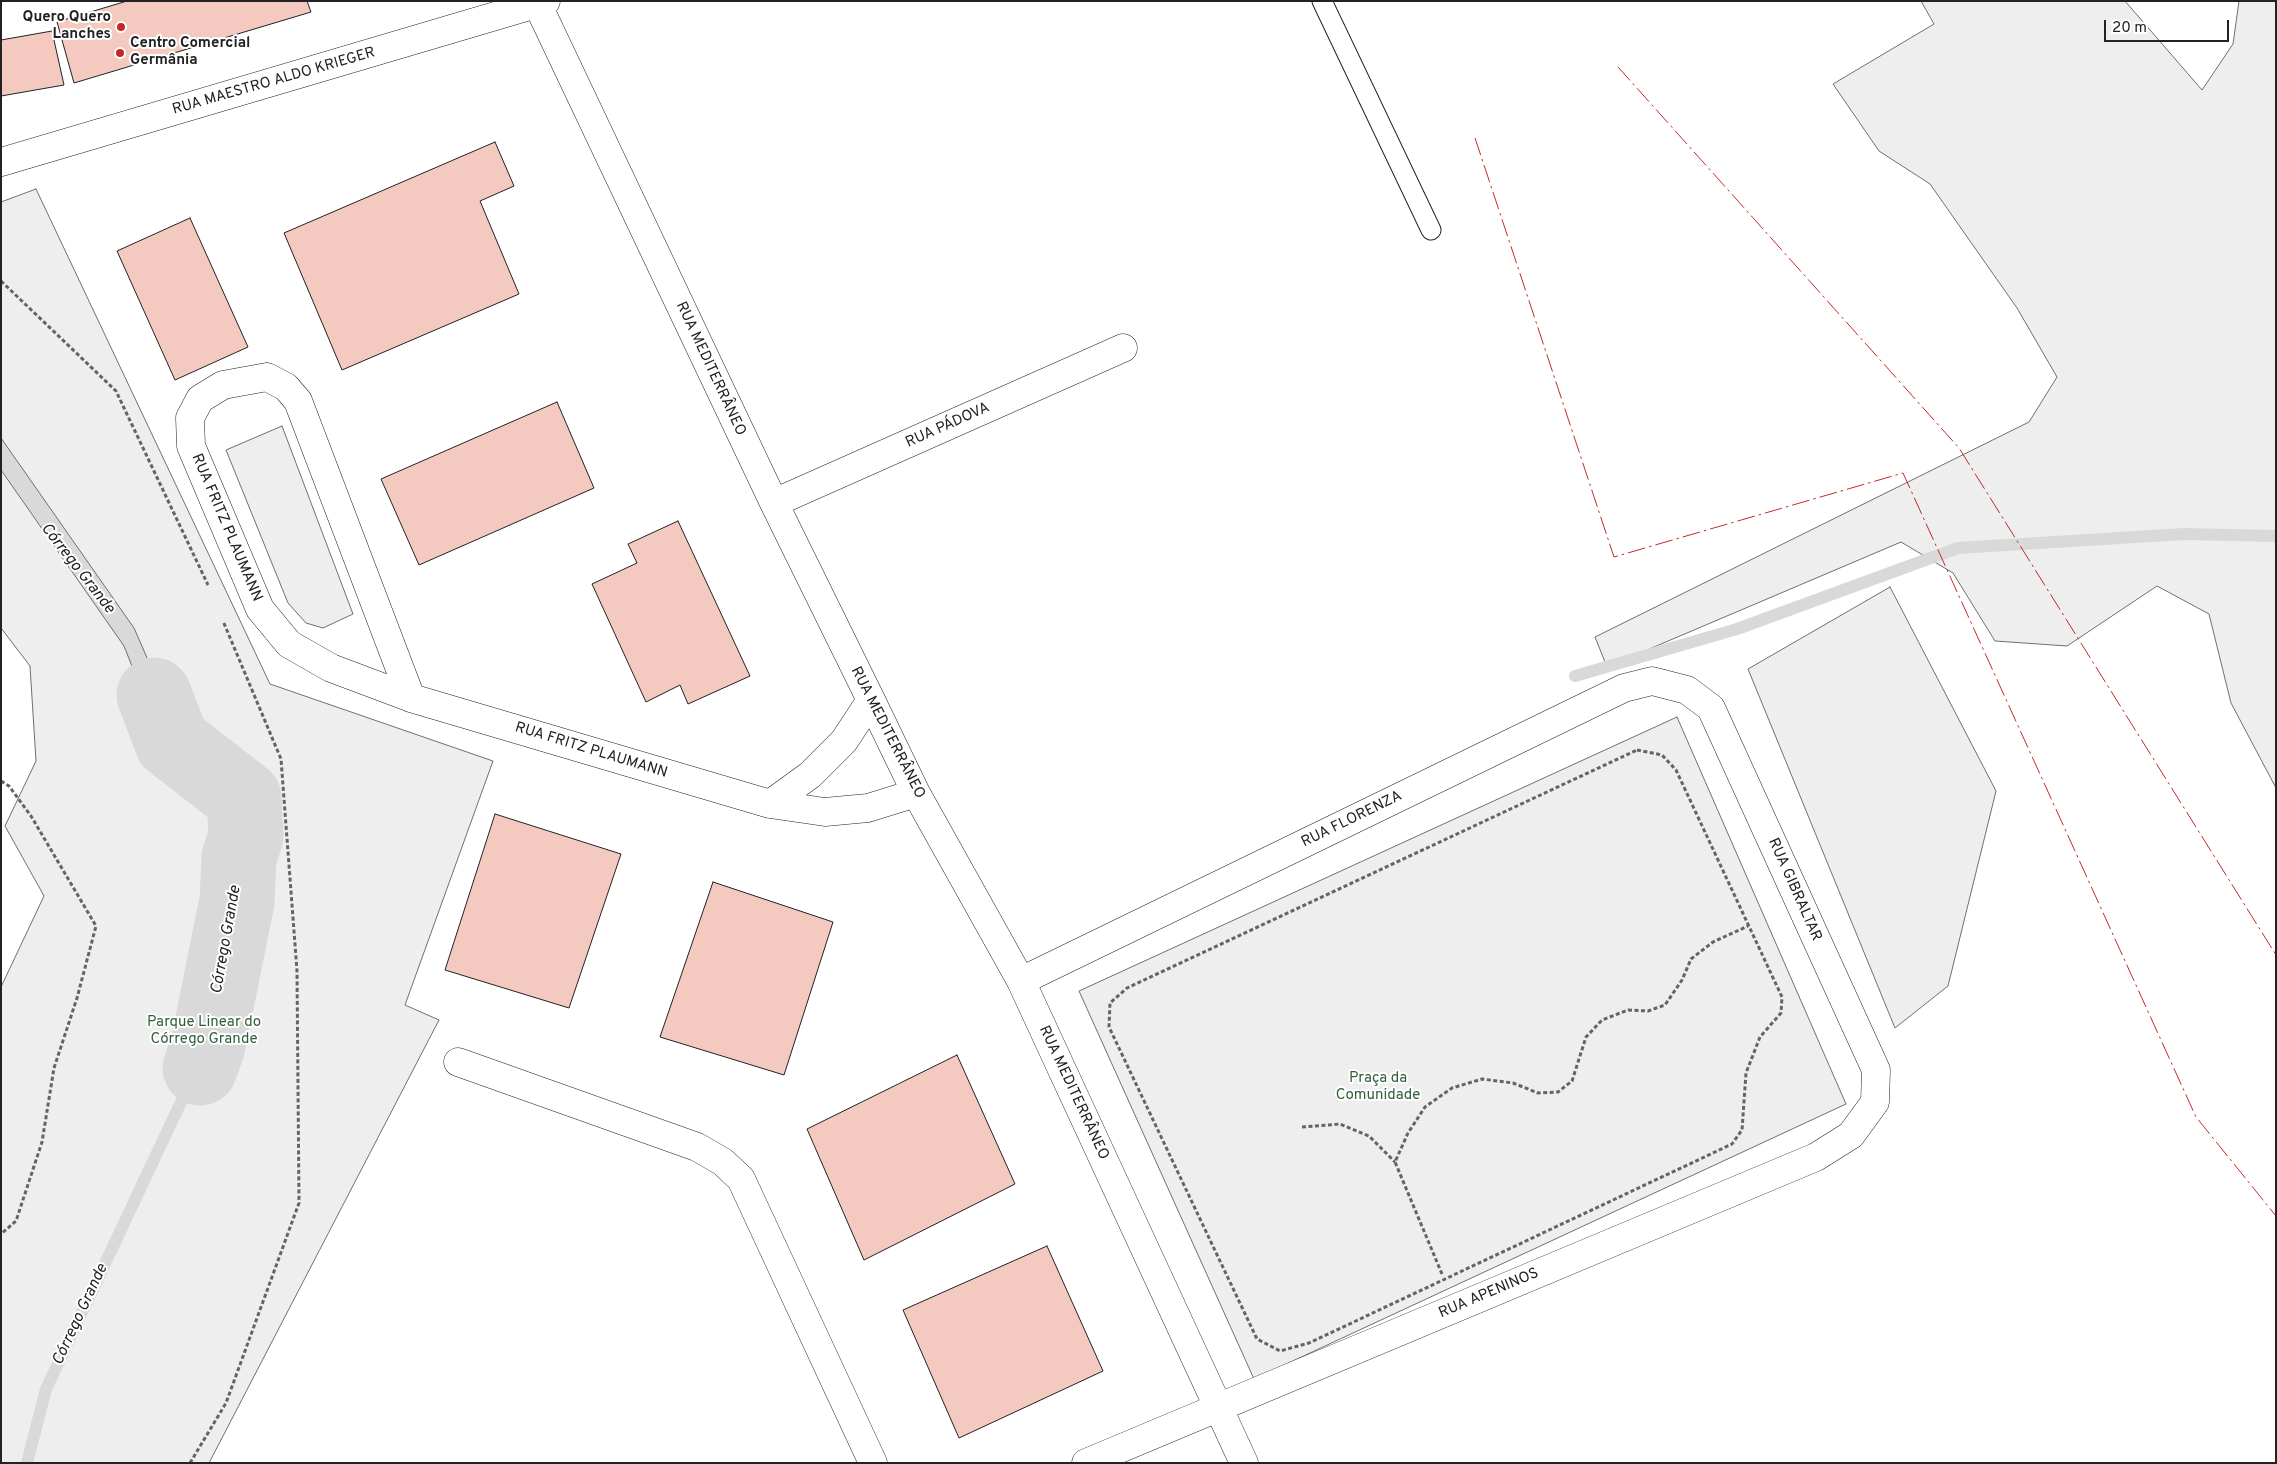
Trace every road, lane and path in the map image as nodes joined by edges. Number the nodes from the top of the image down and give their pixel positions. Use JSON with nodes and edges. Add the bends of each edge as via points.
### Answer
{"nodes":[{"id":1,"x":1322,"y":1,"type":"edge"},
{"id":2,"x":540,"y":2,"type":"edge"},
{"id":3,"x":1,"y":162,"type":"edge"},
{"id":4,"x":1431,"y":230,"type":"dead end"},
{"id":5,"x":1,"y":281,"type":"edge"},
{"id":6,"x":1123,"y":348,"type":"dead end"},
{"id":7,"x":774,"y":503,"type":"junction"},
{"id":8,"x":208,"y":586,"type":"dead end"},
{"id":9,"x":220,"y":613,"type":"dead end"},
{"id":10,"x":1688,"y":690,"type":"joint"},
{"id":11,"x":411,"y":698,"type":"junction"},
{"id":12,"x":871,"y":700,"type":"junction"},
{"id":13,"x":1,"y":780,"type":"edge"},
{"id":14,"x":916,"y":793,"type":"junction"},
{"id":15,"x":770,"y":804,"type":"junction"},
{"id":16,"x":1748,"y":926,"type":"junction"},
{"id":17,"x":1021,"y":980,"type":"junction"},
{"id":18,"x":458,"y":1062,"type":"dead end"},
{"id":19,"x":1875,"y":1102,"type":"joint"},
{"id":20,"x":1302,"y":1127,"type":"dead end"},
{"id":21,"x":1396,"y":1162,"type":"junction"},
{"id":22,"x":1,"y":1234,"type":"edge"},
{"id":23,"x":1444,"y":1280,"type":"junction"},
{"id":24,"x":1219,"y":1406,"type":"junction"},
{"id":25,"x":190,"y":1463,"type":"edge"},
{"id":26,"x":873,"y":1463,"type":"edge"},
{"id":27,"x":1086,"y":1463,"type":"edge"},
{"id":28,"x":1244,"y":1463,"type":"edge"}],
"edges":[{"from":1,"to":4,"type":"lane"},
{"from":2,"to":3,"type":"street","name":"RUA MAESTRO ALDO KRIEGER"},
{"from":2,"to":7,"type":"street","name":"RUA MEDITERRÂNEO"},
{"from":5,"to":8,"type":"path","via":[[116,391]]},
{"from":6,"to":7,"type":"street","name":"RUA PÁDOVA"},
{"from":7,"to":12,"type":"street","name":"RUA MEDITERRÂNEO"},
{"from":9,"to":25,"type":"path","via":[[281,759],[297,971],[299,1203],[226,1403]]},
{"from":10,"to":17,"type":"street","name":"RUA FLORENZA","via":[[1652,682],[1624,688]]},
{"from":10,"to":19,"type":"street","name":"RUA GIBRALTAR","via":[[1711,708],[1720,726],[1876,1070]]},
{"from":11,"to":11,"type":"street","name":"RUA FRITZ PLAUMANN","via":[[298,401],[286,387],[267,377],[223,385],[200,399],[190,418],[191,446],[260,609],[288,644],[331,668]]},
{"from":11,"to":15,"type":"street","name":"RUA FRITZ PLAUMANN"},
{"from":12,"to":14,"type":"street","name":"RUA MEDITERRÂNEO"},
{"from":12,"to":15,"type":"street","via":[[844,741],[810,775]]},
{"from":13,"to":22,"type":"path","via":[[31,816],[96,926],[54,1068],[42,1142],[16,1221]]},
{"from":14,"to":15,"type":"street","name":"RUA FRITZ PLAUMANN","via":[[868,808],[825,812]]},
{"from":14,"to":17,"type":"street","name":"RUA MEDITERRÂNEO"},
{"from":16,"to":21,"type":"path","via":[[1713,942],[1691,959],[1682,980],[1665,1004],[1648,1011],[1628,1010],[1602,1020],[1586,1037],[1572,1081],[1558,1092],[1538,1093],[1513,1083],[1482,1079],[1452,1088],[1425,1107],[1408,1133]]},
{"from":16,"to":23,"type":"path","via":[[1782,997],[1781,1013],[1760,1037],[1746,1073],[1742,1130],[1732,1144]]},
{"from":16,"to":23,"type":"path","via":[[1676,770],[1662,755],[1637,750],[1127,988],[1110,1003],[1109,1027],[1257,1339],[1280,1351],[1309,1343]]},
{"from":17,"to":24,"type":"street","name":"RUA MEDITERRÂNEO"},
{"from":18,"to":26,"type":"street","via":[[697,1146],[741,1179]]},
{"from":19,"to":24,"type":"street","name":"RUA APENINOS","via":[[1851,1135],[1816,1157]]},
{"from":20,"to":21,"type":"path","via":[[1340,1124],[1369,1136]]},
{"from":21,"to":23,"type":"path"},
{"from":24,"to":27,"type":"street","name":"RUA APENINOS"},
{"from":24,"to":28,"type":"street","name":"RUA MEDITERRÂNEO"}]}
